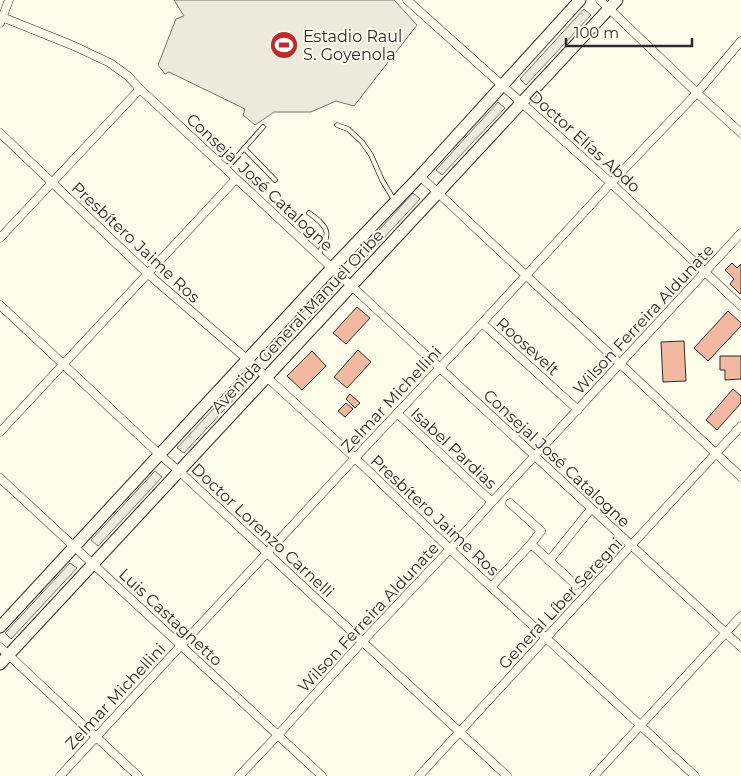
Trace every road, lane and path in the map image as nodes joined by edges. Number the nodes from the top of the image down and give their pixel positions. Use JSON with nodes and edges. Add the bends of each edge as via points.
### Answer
{"nodes":[{"id":1,"x":9,"y":0,"type":"edge"},
{"id":2,"x":407,"y":0,"type":"edge"},
{"id":3,"x":580,"y":0,"type":"edge"},
{"id":4,"x":600,"y":0,"type":"edge"},
{"id":5,"x":614,"y":4,"type":"edge"},
{"id":6,"x":1,"y":20,"type":"edge"},
{"id":7,"x":741,"y":41,"type":"edge"},
{"id":8,"x":502,"y":86,"type":"junction"},
{"id":9,"x":140,"y":89,"type":"junction"},
{"id":10,"x":697,"y":93,"type":"junction"},
{"id":11,"x":522,"y":102,"type":"junction"},
{"id":12,"x":337,"y":125,"type":"dead end"},
{"id":13,"x":263,"y":127,"type":"dead end"},
{"id":14,"x":0,"y":133,"type":"edge"},
{"id":15,"x":741,"y":133,"type":"edge"},
{"id":16,"x":244,"y":148,"type":"junction"},
{"id":17,"x":226,"y":169,"type":"junction"},
{"id":18,"x":420,"y":176,"type":"junction"},
{"id":19,"x":236,"y":179,"type":"junction"},
{"id":20,"x":275,"y":180,"type":"dead end"},
{"id":21,"x":51,"y":182,"type":"junction"},
{"id":22,"x":611,"y":182,"type":"junction"},
{"id":23,"x":437,"y":193,"type":"junction"},
{"id":24,"x":395,"y":202,"type":"junction"},
{"id":25,"x":310,"y":213,"type":"dead end"},
{"id":26,"x":741,"y":233,"type":"edge"},
{"id":27,"x":0,"y":238,"type":"edge"},
{"id":28,"x":318,"y":255,"type":"junction"},
{"id":29,"x":332,"y":268,"type":"junction"},
{"id":30,"x":706,"y":272,"type":"junction"},
{"id":31,"x":148,"y":274,"type":"junction"},
{"id":32,"x":526,"y":275,"type":"junction"},
{"id":33,"x":352,"y":286,"type":"junction"},
{"id":34,"x":0,"y":305,"type":"edge"},
{"id":35,"x":741,"y":306,"type":"edge"},
{"id":36,"x":482,"y":323,"type":"junction"},
{"id":37,"x":248,"y":360,"type":"junction"},
{"id":38,"x":63,"y":364,"type":"junction"},
{"id":39,"x":621,"y":364,"type":"junction"},
{"id":40,"x":440,"y":367,"type":"junction"},
{"id":41,"x":266,"y":378,"type":"junction"},
{"id":42,"x":578,"y":410,"type":"junction"},
{"id":43,"x":397,"y":413,"type":"junction"},
{"id":44,"x":741,"y":426,"type":"edge"},
{"id":45,"x":0,"y":432,"type":"edge"},
{"id":46,"x":716,"y":453,"type":"junction"},
{"id":47,"x":159,"y":454,"type":"junction"},
{"id":48,"x":535,"y":456,"type":"junction"},
{"id":49,"x":354,"y":458,"type":"junction"},
{"id":50,"x":179,"y":471,"type":"junction"},
{"id":51,"x":741,"y":477,"type":"edge"},
{"id":52,"x":0,"y":478,"type":"edge"},
{"id":53,"x":492,"y":502,"type":"junction"},
{"id":54,"x":510,"y":503,"type":"dead end"},
{"id":55,"x":591,"y":509,"type":"junction"},
{"id":56,"x":531,"y":544,"type":"junction"},
{"id":57,"x":74,"y":546,"type":"junction"},
{"id":58,"x":632,"y":546,"type":"junction"},
{"id":59,"x":450,"y":549,"type":"junction"},
{"id":60,"x":267,"y":554,"type":"junction"},
{"id":61,"x":549,"y":561,"type":"junction"},
{"id":62,"x":93,"y":564,"type":"junction"},
{"id":63,"x":576,"y":585,"type":"dead end"},
{"id":64,"x":491,"y":586,"type":"junction"},
{"id":65,"x":741,"y":616,"type":"edge"},
{"id":66,"x":0,"y":627,"type":"edge"},
{"id":67,"x":725,"y":633,"type":"junction"},
{"id":68,"x":546,"y":638,"type":"junction"},
{"id":69,"x":362,"y":642,"type":"junction"},
{"id":70,"x":182,"y":646,"type":"junction"},
{"id":71,"x":741,"y":647,"type":"edge"},
{"id":72,"x":4,"y":651,"type":"edge"},
{"id":73,"x":0,"y":664,"type":"edge"},
{"id":74,"x":640,"y":726,"type":"junction"},
{"id":75,"x":460,"y":732,"type":"junction"},
{"id":76,"x":278,"y":735,"type":"junction"},
{"id":77,"x":96,"y":737,"type":"junction"},
{"id":78,"x":60,"y":776,"type":"edge"},
{"id":79,"x":138,"y":776,"type":"edge"},
{"id":80,"x":238,"y":776,"type":"edge"},
{"id":81,"x":322,"y":776,"type":"edge"},
{"id":82,"x":419,"y":776,"type":"edge"},
{"id":83,"x":507,"y":776,"type":"edge"},
{"id":84,"x":594,"y":776,"type":"edge"},
{"id":85,"x":695,"y":776,"type":"edge"}],
"edges":[{"from":1,"to":6,"type":"street"},
{"from":2,"to":8,"type":"street","name":"Doctor Elías Abdo"},
{"from":3,"to":8,"type":"main road","name":"Avenida General Manuel Oribe"},
{"from":4,"to":5,"type":"street"},
{"from":5,"to":10,"type":"street"},
{"from":5,"to":11,"type":"main road","name":"Avenida General Manuel Oribe"},
{"from":6,"to":9,"type":"street","name":"Consejal José Catalogne","via":[[74,46],[110,63]]},
{"from":7,"to":10,"type":"street","name":"Zelmar Michellini"},
{"from":8,"to":11,"type":"street","name":"Doctor Elías Abdo"},
{"from":8,"to":18,"type":"main road","name":"Avenida General Manuel Oribe"},
{"from":9,"to":17,"type":"street","name":"Consejal José Catalogne"},
{"from":9,"to":21,"type":"street"},
{"from":10,"to":15,"type":"street"},
{"from":10,"to":22,"type":"street","name":"Zelmar Michellini"},
{"from":11,"to":22,"type":"street","name":"Doctor Elías Abdo"},
{"from":11,"to":23,"type":"main road","name":"Avenida General Manuel Oribe"},
{"from":12,"to":24,"type":"lane","via":[[348,128],[362,142]]},
{"from":13,"to":16,"type":"lane"},
{"from":14,"to":21,"type":"street","name":"Presbítero Jaime Ros"},
{"from":16,"to":17,"type":"lane"},
{"from":16,"to":20,"type":"lane"},
{"from":17,"to":19,"type":"street","name":"Consejal José Catalogne"},
{"from":18,"to":23,"type":"street"},
{"from":18,"to":24,"type":"main road","name":"Avenida General Manuel Oribe"},
{"from":19,"to":28,"type":"street","name":"Consejal José Catalogne"},
{"from":19,"to":31,"type":"street"},
{"from":21,"to":27,"type":"street"},
{"from":21,"to":31,"type":"street","name":"Presbítero Jaime Ros"},
{"from":22,"to":30,"type":"street","name":"Doctor Elías Abdo"},
{"from":22,"to":32,"type":"street","name":"Zelmar Michellini"},
{"from":23,"to":32,"type":"street"},
{"from":23,"to":33,"type":"main road","name":"Avenida General Manuel Oribe"},
{"from":24,"to":29,"type":"main road","name":"Avenida General Manuel Oribe"},
{"from":25,"to":28,"type":"lane","via":[[322,223],[326,232],[326,242]]},
{"from":26,"to":30,"type":"street","name":"Wilson Ferreira Aldunate"},
{"from":28,"to":29,"type":"street","name":"Consejal José Catalogne"},
{"from":29,"to":33,"type":"street","name":"Consejal José Catalogne"},
{"from":29,"to":37,"type":"main road","name":"Avenida General Manuel Oribe"},
{"from":30,"to":35,"type":"street","name":"Doctor Elías Abdo"},
{"from":30,"to":39,"type":"street","name":"Wilson Ferreira Aldunate"},
{"from":31,"to":37,"type":"street","name":"Presbítero Jaime Ros"},
{"from":31,"to":38,"type":"street"},
{"from":32,"to":36,"type":"street","name":"Zelmar Michellini"},
{"from":32,"to":39,"type":"street"},
{"from":33,"to":40,"type":"street","name":"Consejal José Catalogne"},
{"from":33,"to":41,"type":"main road","name":"Avenida General Manuel Oribe"},
{"from":34,"to":38,"type":"street","name":"Doctor Lorenzo Carnelli"},
{"from":36,"to":40,"type":"street","name":"Zelmar Michellini"},
{"from":36,"to":42,"type":"street","name":"Roosevelt"},
{"from":37,"to":41,"type":"street","name":"Presbítero Jaime Ros"},
{"from":37,"to":47,"type":"main road","name":"Avenida General Manuel Oribe"},
{"from":38,"to":45,"type":"street"},
{"from":38,"to":47,"type":"street","name":"Doctor Lorenzo Carnelli"},
{"from":39,"to":42,"type":"street","name":"Wilson Ferreira Aldunate"},
{"from":39,"to":46,"type":"street"},
{"from":40,"to":43,"type":"street","name":"Zelmar Michellini"},
{"from":40,"to":48,"type":"street","name":"Consejal José Catalogne"},
{"from":41,"to":49,"type":"street","name":"Presbítero Jaime Ros"},
{"from":41,"to":50,"type":"main road","name":"Avenida General Manuel Oribe"},
{"from":42,"to":48,"type":"street","name":"Wilson Ferreira Aldunate"},
{"from":43,"to":49,"type":"street","name":"Zelmar Michellini"},
{"from":43,"to":53,"type":"street","name":"Isabel Pardias"},
{"from":44,"to":46,"type":"street","name":"General Líber Seregni"},
{"from":46,"to":51,"type":"street"},
{"from":46,"to":58,"type":"street","name":"General Líber Seregni"},
{"from":47,"to":50,"type":"street","name":"Doctor Lorenzo Carnelli"},
{"from":47,"to":57,"type":"main road","name":"Avenida General Manuel Oribe"},
{"from":48,"to":53,"type":"street","name":"Wilson Ferreira Aldunate"},
{"from":48,"to":55,"type":"street","name":"Consejal José Catalogne"},
{"from":49,"to":59,"type":"street","name":"Presbítero Jaime Ros"},
{"from":49,"to":60,"type":"street","name":"Zelmar Michellini"},
{"from":50,"to":60,"type":"street","name":"Doctor Lorenzo Carnelli"},
{"from":50,"to":62,"type":"main road","name":"Avenida General Manuel Oribe"},
{"from":52,"to":57,"type":"street","name":"Luis Castagnetto"},
{"from":53,"to":59,"type":"street","name":"Wilson Ferreira Aldunate"},
{"from":54,"to":56,"type":"street","via":[[541,531]]},
{"from":55,"to":58,"type":"street","name":"Consejal José Catalogne"},
{"from":55,"to":61,"type":"street"},
{"from":56,"to":61,"type":"street"},
{"from":56,"to":64,"type":"street"},
{"from":57,"to":62,"type":"street","name":"Luis Castagnetto"},
{"from":57,"to":66,"type":"main road","name":"Avenida General Manuel Oribe"},
{"from":58,"to":67,"type":"street","name":"Consejal José Catalogne"},
{"from":58,"to":68,"type":"street","name":"General Líber Seregni"},
{"from":59,"to":64,"type":"street","name":"Presbítero Jaime Ros"},
{"from":59,"to":69,"type":"street","name":"Wilson Ferreira Aldunate"},
{"from":60,"to":69,"type":"street","name":"Doctor Lorenzo Carnelli"},
{"from":60,"to":70,"type":"street","name":"Zelmar Michellini"},
{"from":61,"to":63,"type":"street"},
{"from":62,"to":70,"type":"street","name":"Luis Castagnetto"},
{"from":62,"to":72,"type":"main road","name":"Avenida General Manuel Oribe"},
{"from":64,"to":68,"type":"street","name":"Presbítero Jaime Ros"},
{"from":65,"to":67,"type":"street"},
{"from":67,"to":71,"type":"street","name":"Consejal José Catalogne"},
{"from":67,"to":74,"type":"street"},
{"from":68,"to":74,"type":"street","name":"Presbítero Jaime Ros"},
{"from":68,"to":75,"type":"street","name":"General Líber Seregni"},
{"from":69,"to":75,"type":"street","name":"Doctor Lorenzo Carnelli"},
{"from":69,"to":76,"type":"street","name":"Wilson Ferreira Aldunate"},
{"from":70,"to":76,"type":"street","name":"Luis Castagnetto"},
{"from":70,"to":77,"type":"street","name":"Zelmar Michellini"},
{"from":72,"to":73,"type":"main road","name":"Avenida General Manuel Oribe"},
{"from":72,"to":77,"type":"street"},
{"from":74,"to":84,"type":"street"},
{"from":74,"to":85,"type":"street","name":"Presbítero Jaime Ros"},
{"from":75,"to":82,"type":"street","name":"General Líber Seregni"},
{"from":75,"to":83,"type":"street","name":"Doctor Lorenzo Carnelli"},
{"from":76,"to":80,"type":"street","name":"Wilson Ferreira Aldunate"},
{"from":76,"to":81,"type":"street","name":"Luis Castagnetto"},
{"from":77,"to":78,"type":"street","name":"Zelmar Michellini"},
{"from":77,"to":79,"type":"street"}]}
